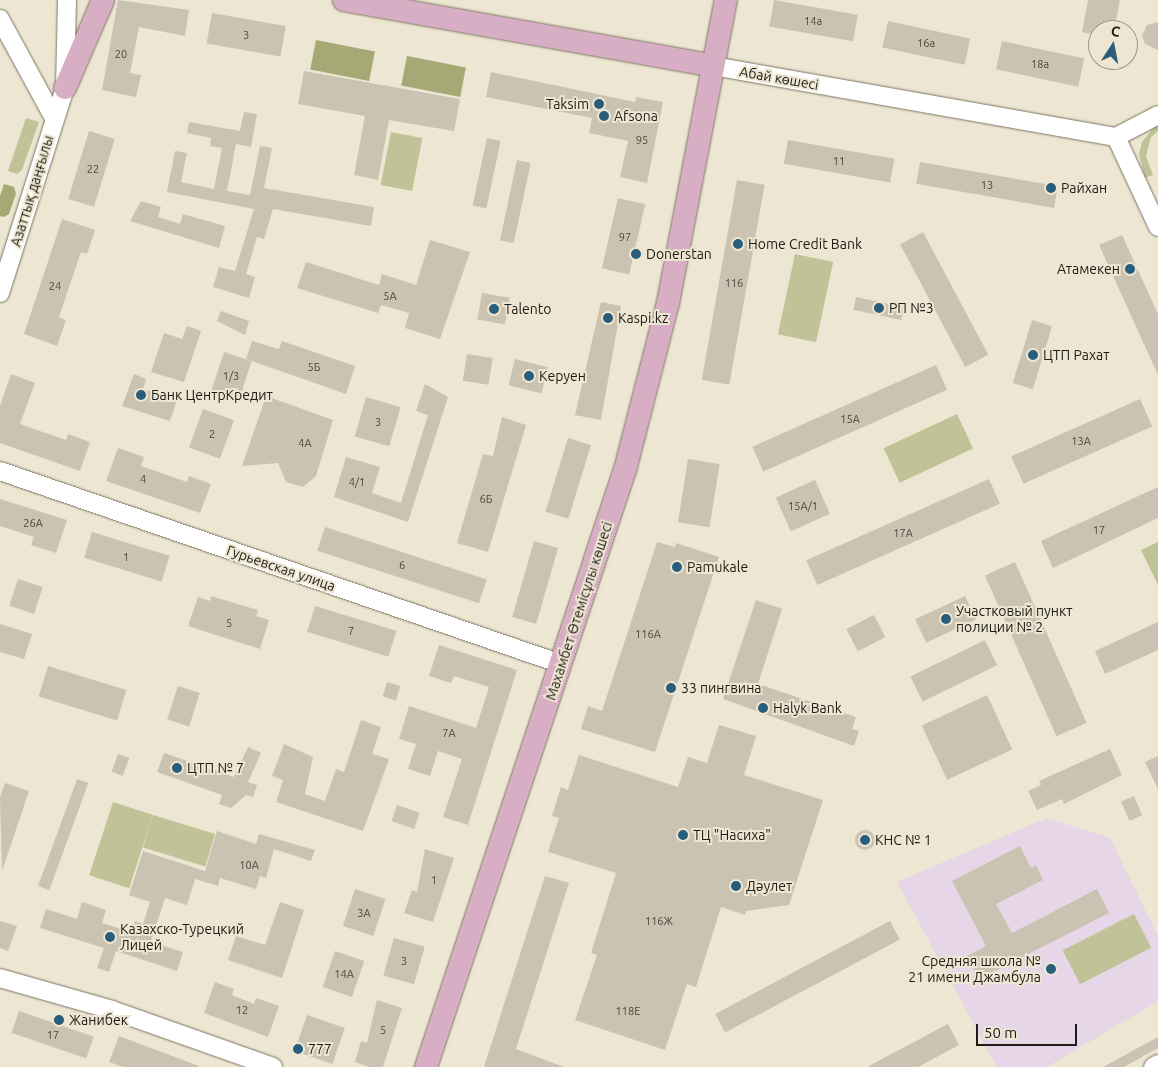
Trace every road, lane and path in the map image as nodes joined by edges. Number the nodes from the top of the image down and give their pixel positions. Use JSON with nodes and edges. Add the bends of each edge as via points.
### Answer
{"nodes":[{"id":1,"x":66,"y":0,"type":"edge"},
{"id":2,"x":104,"y":0,"type":"edge"},
{"id":3,"x":344,"y":0,"type":"edge"},
{"id":4,"x":726,"y":0,"type":"edge"},
{"id":5,"x":0,"y":20,"type":"edge"},
{"id":6,"x":713,"y":66,"type":"junction"},
{"id":7,"x":65,"y":88,"type":"junction"},
{"id":8,"x":1158,"y":115,"type":"edge"},
{"id":9,"x":54,"y":118,"type":"junction"},
{"id":10,"x":1116,"y":137,"type":"junction"},
{"id":11,"x":1158,"y":228,"type":"edge"},
{"id":12,"x":0,"y":293,"type":"edge"},
{"id":13,"x":0,"y":471,"type":"edge"},
{"id":14,"x":562,"y":664,"type":"junction"},
{"id":15,"x":0,"y":978,"type":"edge"},
{"id":16,"x":1158,"y":1064,"type":"edge"},
{"id":17,"x":273,"y":1067,"type":"edge"},
{"id":18,"x":426,"y":1067,"type":"edge"},
{"id":19,"x":1153,"y":1067,"type":"edge"}],
"edges":[{"from":1,"to":7,"type":"street","name":"Азаттық даңғылы"},
{"from":2,"to":7,"type":"main road"},
{"from":3,"to":6,"type":"main road","name":"Абай көшесі"},
{"from":4,"to":6,"type":"main road","name":"Махамбет Өтемісұлы көшесі"},
{"from":5,"to":9,"type":"street"},
{"from":6,"to":10,"type":"street","name":"Абай көшесі"},
{"from":6,"to":14,"type":"main road","name":"Махамбет Өтемісұлы көшесі","via":[[668,303],[629,453]]},
{"from":7,"to":9,"type":"street","name":"Азаттық даңғылы"},
{"from":8,"to":10,"type":"street"},
{"from":9,"to":12,"type":"street","name":"Азаттық даңғылы"},
{"from":10,"to":11,"type":"street"},
{"from":13,"to":14,"type":"street","name":"Гурьевская улица"},
{"from":14,"to":18,"type":"main road","name":"Махамбет Өтемісұлы көшесі"},
{"from":15,"to":17,"type":"street","via":[[112,1010]]},
{"from":16,"to":19,"type":"street"}]}
